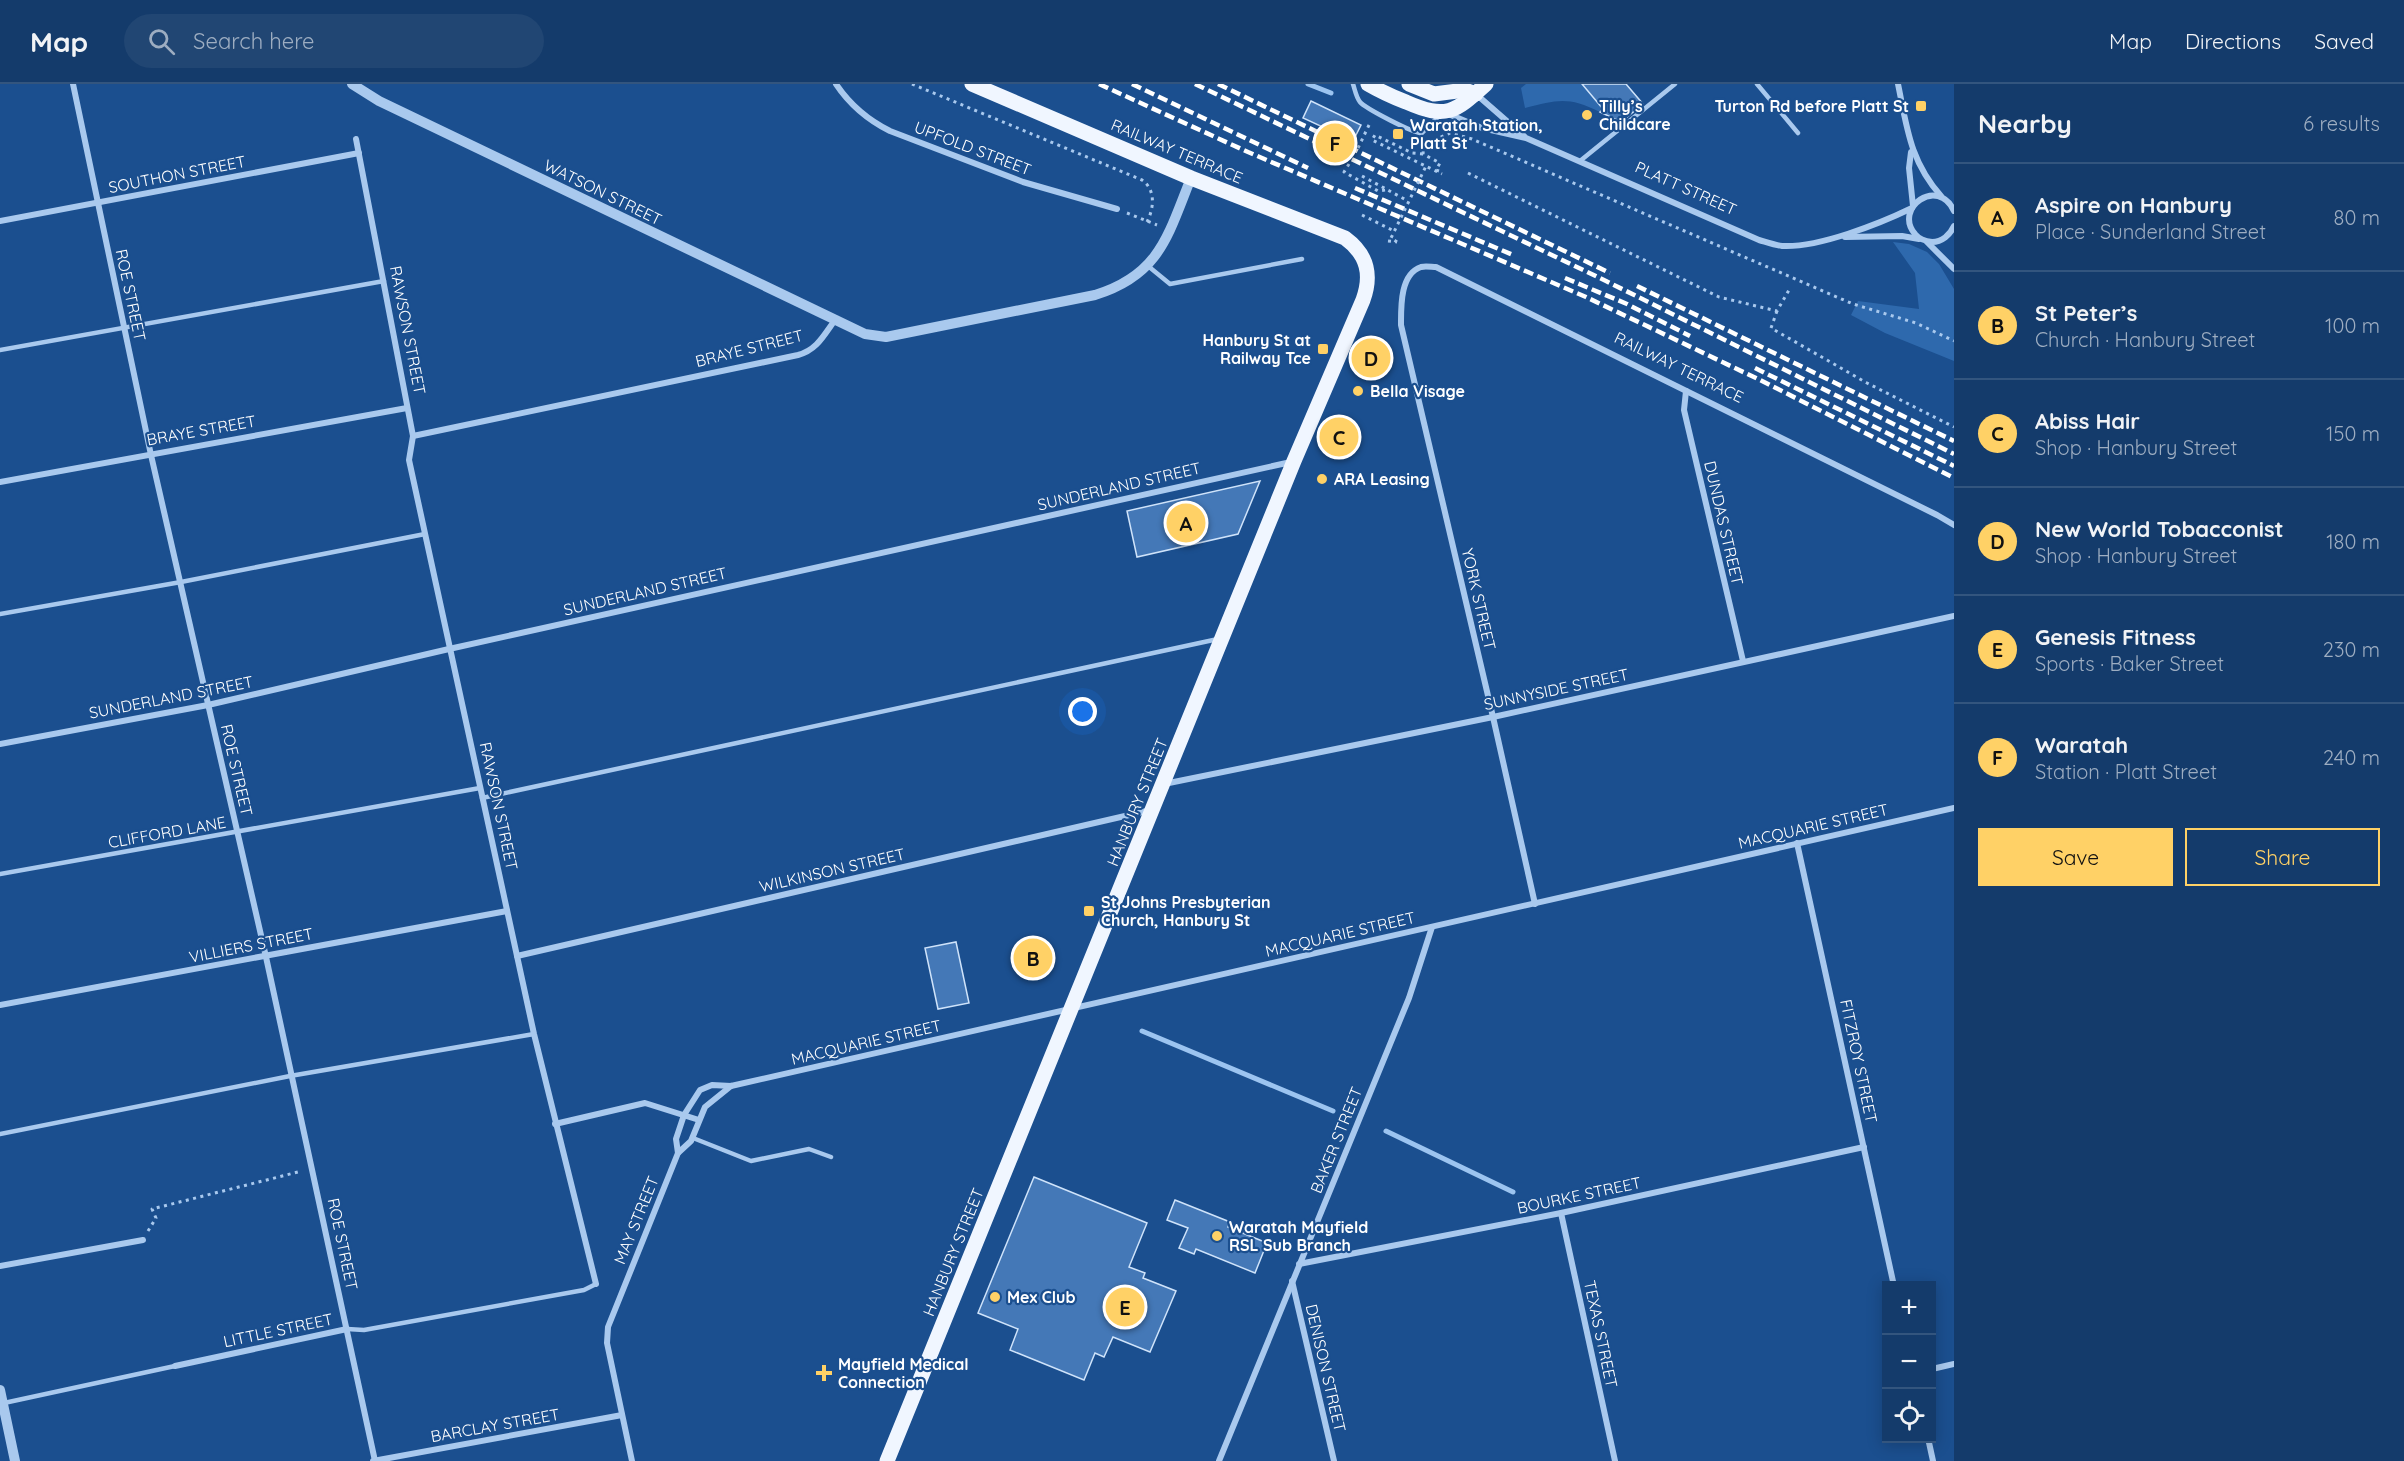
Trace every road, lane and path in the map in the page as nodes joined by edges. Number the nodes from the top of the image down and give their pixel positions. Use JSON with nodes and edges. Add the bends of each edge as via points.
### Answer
{"nodes":[{"id":1,"x":73,"y":84,"type":"edge"},
{"id":2,"x":836,"y":84,"type":"edge"},
{"id":3,"x":912,"y":84,"type":"edge"},
{"id":4,"x":972,"y":84,"type":"edge"},
{"id":5,"x":1353,"y":84,"type":"edge"},
{"id":6,"x":1368,"y":84,"type":"edge"},
{"id":7,"x":1409,"y":84,"type":"edge"},
{"id":8,"x":1675,"y":84,"type":"edge"},
{"id":9,"x":1757,"y":84,"type":"edge"},
{"id":10,"x":1898,"y":84,"type":"edge"},
{"id":11,"x":355,"y":87,"type":"edge"},
{"id":12,"x":1481,"y":89,"type":"edge"},
{"id":13,"x":1443,"y":112,"type":"junction"},
{"id":14,"x":1376,"y":126,"type":"dead end"},
{"id":15,"x":1798,"y":133,"type":"dead end"},
{"id":16,"x":1364,"y":136,"type":"junction"},
{"id":17,"x":1526,"y":138,"type":"junction"},
{"id":18,"x":356,"y":139,"type":"dead end"},
{"id":19,"x":1374,"y":141,"type":"junction"},
{"id":20,"x":1416,"y":144,"type":"dead end"},
{"id":21,"x":1424,"y":144,"type":"junction"},
{"id":22,"x":1911,"y":145,"type":"junction"},
{"id":23,"x":1358,"y":148,"type":"dead end"},
{"id":24,"x":359,"y":153,"type":"junction"},
{"id":25,"x":1424,"y":154,"type":"junction"},
{"id":26,"x":1580,"y":161,"type":"junction"},
{"id":27,"x":1349,"y":164,"type":"dead end"},
{"id":28,"x":1426,"y":166,"type":"junction"},
{"id":29,"x":1468,"y":173,"type":"dead end"},
{"id":30,"x":1362,"y":176,"type":"dead end"},
{"id":31,"x":1191,"y":178,"type":"junction"},
{"id":32,"x":1386,"y":190,"type":"junction"},
{"id":33,"x":1948,"y":200,"type":"edge"},
{"id":34,"x":1408,"y":201,"type":"junction"},
{"id":35,"x":97,"y":203,"type":"junction"},
{"id":36,"x":1912,"y":207,"type":"junction"},
{"id":37,"x":1117,"y":208,"type":"joint"},
{"id":38,"x":1954,"y":211,"type":"edge"},
{"id":39,"x":1362,"y":215,"type":"dead end"},
{"id":40,"x":0,"y":221,"type":"edge"},
{"id":41,"x":1953,"y":229,"type":"edge"},
{"id":42,"x":1394,"y":231,"type":"junction"},
{"id":43,"x":1836,"y":237,"type":"junction"},
{"id":44,"x":1923,"y":240,"type":"junction"},
{"id":45,"x":1954,"y":240,"type":"edge"},
{"id":46,"x":1388,"y":241,"type":"dead end"},
{"id":47,"x":1363,"y":256,"type":"joint"},
{"id":48,"x":1302,"y":259,"type":"dead end"},
{"id":49,"x":1148,"y":266,"type":"junction"},
{"id":50,"x":1954,"y":269,"type":"edge"},
{"id":51,"x":384,"y":281,"type":"junction"},
{"id":52,"x":1789,"y":290,"type":"dead end"},
{"id":53,"x":1401,"y":300,"type":"joint"},
{"id":54,"x":1777,"y":312,"type":"junction"},
{"id":55,"x":835,"y":320,"type":"junction"},
{"id":56,"x":124,"y":328,"type":"junction"},
{"id":57,"x":1954,"y":341,"type":"edge"},
{"id":58,"x":0,"y":350,"type":"edge"},
{"id":59,"x":1686,"y":391,"type":"junction"},
{"id":60,"x":407,"y":408,"type":"junction"},
{"id":61,"x":1954,"y":427,"type":"edge"},
{"id":62,"x":413,"y":436,"type":"junction"},
{"id":63,"x":151,"y":455,"type":"junction"},
{"id":64,"x":1294,"y":461,"type":"junction"},
{"id":65,"x":0,"y":482,"type":"edge"},
{"id":66,"x":1954,"y":525,"type":"edge"},
{"id":67,"x":425,"y":534,"type":"junction"},
{"id":68,"x":181,"y":582,"type":"junction"},
{"id":69,"x":0,"y":614,"type":"edge"},
{"id":70,"x":1954,"y":616,"type":"edge"},
{"id":71,"x":1222,"y":638,"type":"junction"},
{"id":72,"x":449,"y":649,"type":"junction"},
{"id":73,"x":1743,"y":662,"type":"junction"},
{"id":74,"x":208,"y":705,"type":"junction"},
{"id":75,"x":1493,"y":717,"type":"junction"},
{"id":76,"x":0,"y":744,"type":"edge"},
{"id":77,"x":1164,"y":784,"type":"junction"},
{"id":78,"x":480,"y":788,"type":"junction"},
{"id":79,"x":482,"y":798,"type":"junction"},
{"id":80,"x":1954,"y":808,"type":"edge"},
{"id":81,"x":1154,"y":809,"type":"junction"},
{"id":82,"x":237,"y":832,"type":"junction"},
{"id":83,"x":1797,"y":843,"type":"junction"},
{"id":84,"x":0,"y":874,"type":"edge"},
{"id":85,"x":1534,"y":904,"type":"junction"},
{"id":86,"x":507,"y":911,"type":"junction"},
{"id":87,"x":1432,"y":927,"type":"junction"},
{"id":88,"x":517,"y":956,"type":"junction"},
{"id":89,"x":266,"y":957,"type":"junction"},
{"id":90,"x":0,"y":1005,"type":"edge"},
{"id":91,"x":1071,"y":1010,"type":"junction"},
{"id":92,"x":534,"y":1034,"type":"junction"},
{"id":93,"x":290,"y":1076,"type":"junction"},
{"id":94,"x":731,"y":1086,"type":"junction"},
{"id":95,"x":684,"y":1115,"type":"junction"},
{"id":96,"x":699,"y":1120,"type":"junction"},
{"id":97,"x":555,"y":1124,"type":"junction"},
{"id":98,"x":0,"y":1134,"type":"edge"},
{"id":99,"x":693,"y":1138,"type":"junction"},
{"id":100,"x":1864,"y":1147,"type":"junction"},
{"id":101,"x":678,"y":1153,"type":"junction"},
{"id":102,"x":831,"y":1157,"type":"dead end"},
{"id":103,"x":312,"y":1168,"type":"junction"},
{"id":104,"x":1561,"y":1213,"type":"junction"},
{"id":105,"x":143,"y":1240,"type":"joint"},
{"id":106,"x":1299,"y":1264,"type":"junction"},
{"id":107,"x":0,"y":1266,"type":"edge"},
{"id":108,"x":1292,"y":1281,"type":"junction"},
{"id":109,"x":1893,"y":1281,"type":"edge"},
{"id":110,"x":596,"y":1284,"type":"joint"},
{"id":111,"x":347,"y":1329,"type":"junction"},
{"id":112,"x":1954,"y":1364,"type":"edge"},
{"id":113,"x":175,"y":1366,"type":"joint"},
{"id":114,"x":1936,"y":1368,"type":"edge"},
{"id":115,"x":0,"y":1390,"type":"edge"},
{"id":116,"x":3,"y":1403,"type":"junction"},
{"id":117,"x":622,"y":1415,"type":"junction"},
{"id":118,"x":1929,"y":1443,"type":"edge"},
{"id":119,"x":15,"y":1461,"type":"edge"},
{"id":120,"x":374,"y":1461,"type":"edge"},
{"id":121,"x":632,"y":1461,"type":"edge"},
{"id":122,"x":887,"y":1461,"type":"edge"},
{"id":123,"x":1219,"y":1461,"type":"edge"},
{"id":124,"x":1334,"y":1461,"type":"edge"},
{"id":125,"x":1614,"y":1461,"type":"edge"},
{"id":126,"x":1933,"y":1461,"type":"edge"}],
"edges":[{"from":1,"to":35,"type":"street","name":"ROE STREET"},
{"from":2,"to":37,"type":"street","name":"UPFOLD STREET","via":[[871,121],[890,131],[1023,182]]},
{"from":3,"to":37,"type":"path","via":[[1149,186],[1152,209],[1147,222]]},
{"from":4,"to":31,"type":"main road","name":"RAILWAY TERRACE"},
{"from":5,"to":13,"type":"lane","via":[[1364,106],[1416,133],[1426,131]]},
{"from":6,"to":13,"type":"main road","via":[[1425,111]]},
{"from":7,"to":12,"type":"main road","via":[[1434,94]]},
{"from":8,"to":26,"type":"lane"},
{"from":9,"to":15,"type":"lane"},
{"from":10,"to":22,"type":"street"},
{"from":11,"to":55,"type":"street","name":"WATSON STREET"},
{"from":12,"to":13,"type":"main road"},
{"from":12,"to":17,"type":"street","name":"PLATT STREET"},
{"from":13,"to":17,"type":"street","name":"PLATT STREET","via":[[1482,128]]},
{"from":14,"to":16,"type":"path","via":[[1370,123]]},
{"from":16,"to":19,"type":"path"},
{"from":16,"to":23,"type":"path"},
{"from":17,"to":26,"type":"street","name":"PLATT STREET"},
{"from":18,"to":24,"type":"street","name":"RAWSON STREET"},
{"from":19,"to":25,"type":"path","via":[[1375,135],[1412,153]]},
{"from":19,"to":28,"type":"path"},
{"from":20,"to":21,"type":"path"},
{"from":21,"to":25,"type":"path"},
{"from":21,"to":57,"type":"path","via":[[1450,133],[1472,138],[1853,304],[1916,323]]},
{"from":22,"to":33,"type":"street","via":[[1918,165]]},
{"from":22,"to":36,"type":"street"},
{"from":24,"to":35,"type":"street","name":"SOUTHON STREET"},
{"from":24,"to":51,"type":"street","name":"RAWSON STREET"},
{"from":25,"to":28,"type":"path","via":[[1440,163],[1436,170],[1442,174]]},
{"from":26,"to":43,"type":"street","name":"PLATT STREET","via":[[1770,243],[1793,246]]},
{"from":27,"to":32,"type":"path","via":[[1344,172],[1378,191]]},
{"from":28,"to":34,"type":"path","bridge":true},
{"from":29,"to":54,"type":"path","via":[[1719,297]]},
{"from":30,"to":32,"type":"path"},
{"from":31,"to":47,"type":"main road","name":"RAILWAY TERRACE","via":[[1338,234]]},
{"from":31,"to":49,"type":"street","via":[[1170,231]]},
{"from":32,"to":34,"type":"path"},
{"from":33,"to":36,"type":"street","name":"PLATT STREET","via":[[1928,196]]},
{"from":33,"to":38,"type":"street"},
{"from":34,"to":42,"type":"path","bridge":true},
{"from":35,"to":40,"type":"street","name":"SOUTHON STREET"},
{"from":35,"to":56,"type":"street","name":"ROE STREET"},
{"from":36,"to":43,"type":"street","name":"PLATT STREET"},
{"from":36,"to":44,"type":"street","via":[[1909,223]]},
{"from":39,"to":42,"type":"path"},
{"from":41,"to":44,"type":"street","via":[[1939,241]]},
{"from":41,"to":45,"type":"street"},
{"from":42,"to":46,"type":"path","bridge":true,"via":[[1392,238],[1397,242]]},
{"from":43,"to":44,"type":"street","name":"PLATT STREET","via":[[1902,236]]},
{"from":44,"to":50,"type":"street"},
{"from":47,"to":64,"type":"main road","name":"HANBURY STREET","via":[[1368,270],[1366,291]]},
{"from":48,"to":49,"type":"lane","via":[[1170,284]]},
{"from":49,"to":55,"type":"street","via":[[1123,285],[1095,295],[886,337],[866,334]]},
{"from":51,"to":56,"type":"lane"},
{"from":51,"to":60,"type":"street","name":"RAWSON STREET"},
{"from":52,"to":54,"type":"path"},
{"from":53,"to":59,"type":"street","name":"RAILWAY TERRACE","via":[[1410,277],[1421,267],[1436,267]]},
{"from":53,"to":75,"type":"street","name":"YORK STREET","via":[[1401,325]]},
{"from":54,"to":61,"type":"path","via":[[1771,328]]},
{"from":55,"to":62,"type":"street","name":"BRAYE STREET","via":[[819,343],[798,356]]},
{"from":56,"to":58,"type":"lane"},
{"from":56,"to":63,"type":"street","name":"ROE STREET"},
{"from":59,"to":66,"type":"street","name":"RAILWAY TERRACE"},
{"from":59,"to":73,"type":"street","name":"DUNDAS STREET","via":[[1684,410]]},
{"from":60,"to":62,"type":"street","name":"RAWSON STREET"},
{"from":60,"to":63,"type":"street","name":"BRAYE STREET"},
{"from":62,"to":67,"type":"street","name":"RAWSON STREET","via":[[409,460]]},
{"from":63,"to":65,"type":"street","name":"BRAYE STREET"},
{"from":63,"to":68,"type":"street","name":"ROE STREET"},
{"from":64,"to":71,"type":"main road","name":"HANBURY STREET"},
{"from":64,"to":72,"type":"street","name":"SUNDERLAND STREET"},
{"from":67,"to":68,"type":"lane"},
{"from":67,"to":72,"type":"street","name":"RAWSON STREET"},
{"from":68,"to":69,"type":"lane"},
{"from":68,"to":74,"type":"street","name":"ROE STREET"},
{"from":70,"to":73,"type":"street","name":"SUNNYSIDE STREET"},
{"from":71,"to":77,"type":"main road","name":"HANBURY STREET"},
{"from":71,"to":79,"type":"lane"},
{"from":72,"to":74,"type":"street","name":"SUNDERLAND STREET"},
{"from":72,"to":78,"type":"street","name":"RAWSON STREET"},
{"from":73,"to":75,"type":"street","name":"SUNNYSIDE STREET"},
{"from":74,"to":76,"type":"street","name":"SUNDERLAND STREET"},
{"from":74,"to":82,"type":"street","name":"ROE STREET"},
{"from":75,"to":77,"type":"street","name":"SUNNYSIDE STREET"},
{"from":75,"to":85,"type":"street","name":"YORK STREET"},
{"from":77,"to":81,"type":"main road","name":"HANBURY STREET"},
{"from":78,"to":79,"type":"street","name":"RAWSON STREET"},
{"from":78,"to":82,"type":"lane","name":"CLIFFORD LANE"},
{"from":79,"to":86,"type":"street","name":"RAWSON STREET"},
{"from":80,"to":83,"type":"street","name":"MACQUARIE STREET"},
{"from":81,"to":88,"type":"street","name":"WILKINSON STREET"},
{"from":81,"to":91,"type":"main road","name":"HANBURY STREET"},
{"from":82,"to":84,"type":"lane","name":"CLIFFORD LANE"},
{"from":82,"to":89,"type":"street","name":"ROE STREET"},
{"from":83,"to":85,"type":"street","name":"MACQUARIE STREET"},
{"from":83,"to":100,"type":"street","name":"FITZROY STREET"},
{"from":85,"to":87,"type":"street","name":"MACQUARIE STREET"},
{"from":86,"to":88,"type":"street","name":"RAWSON STREET"},
{"from":86,"to":89,"type":"street","name":"VILLIERS STREET"},
{"from":87,"to":91,"type":"street","name":"MACQUARIE STREET"},
{"from":87,"to":106,"type":"street","name":"BAKER STREET","via":[[1409,998]]},
{"from":88,"to":92,"type":"street","name":"RAWSON STREET"},
{"from":89,"to":90,"type":"street","name":"VILLIERS STREET"},
{"from":89,"to":93,"type":"street","name":"ROE STREET"},
{"from":91,"to":94,"type":"street","name":"MACQUARIE STREET"},
{"from":91,"to":122,"type":"main road","name":"HANBURY STREET"},
{"from":92,"to":93,"type":"lane"},
{"from":92,"to":97,"type":"street","name":"RAWSON STREET"},
{"from":93,"to":98,"type":"lane"},
{"from":93,"to":103,"type":"street","name":"ROE STREET"},
{"from":94,"to":95,"type":"street","name":"MACQUARIE STREET","via":[[712,1085],[700,1090]]},
{"from":94,"to":96,"type":"street","name":"MACQUARIE STREET","via":[[705,1107]]},
{"from":95,"to":96,"type":"street"},
{"from":95,"to":97,"type":"street","via":[[645,1103]]},
{"from":95,"to":101,"type":"street","name":"MAY STREET","via":[[676,1138]]},
{"from":96,"to":99,"type":"street","name":"MAY STREET"},
{"from":97,"to":110,"type":"street","name":"RAWSON STREET"},
{"from":99,"to":101,"type":"street","name":"MAY STREET"},
{"from":99,"to":102,"type":"lane","via":[[751,1161],[809,1149]]},
{"from":100,"to":104,"type":"street","name":"BOURKE STREET"},
{"from":100,"to":109,"type":"street","name":"FITZROY STREET"},
{"from":101,"to":117,"type":"street","name":"MAY STREET","via":[[608,1328],[607,1343]]},
{"from":103,"to":105,"type":"path","via":[[152,1209],[156,1218]]},
{"from":103,"to":111,"type":"street","name":"ROE STREET"},
{"from":104,"to":106,"type":"street","name":"BOURKE STREET"},
{"from":104,"to":125,"type":"street","name":"TEXAS STREET"},
{"from":105,"to":107,"type":"street"},
{"from":106,"to":108,"type":"street","name":"BAKER STREET"},
{"from":108,"to":123,"type":"street","name":"BAKER STREET"},
{"from":108,"to":124,"type":"street","name":"DENISON STREET"},
{"from":110,"to":111,"type":"lane","name":"LITTLE STREET","via":[[584,1290],[364,1330]]},
{"from":111,"to":113,"type":"street","name":"LITTLE STREET"},
{"from":111,"to":120,"type":"street","name":"ROE STREET"},
{"from":112,"to":114,"type":"street"},
{"from":113,"to":116,"type":"lane","name":"LITTLE STREET"},
{"from":115,"to":116,"type":"street"},
{"from":116,"to":119,"type":"street"},
{"from":117,"to":120,"type":"street","name":"BARCLAY STREET"},
{"from":117,"to":121,"type":"street"},
{"from":118,"to":126,"type":"street"}]}
